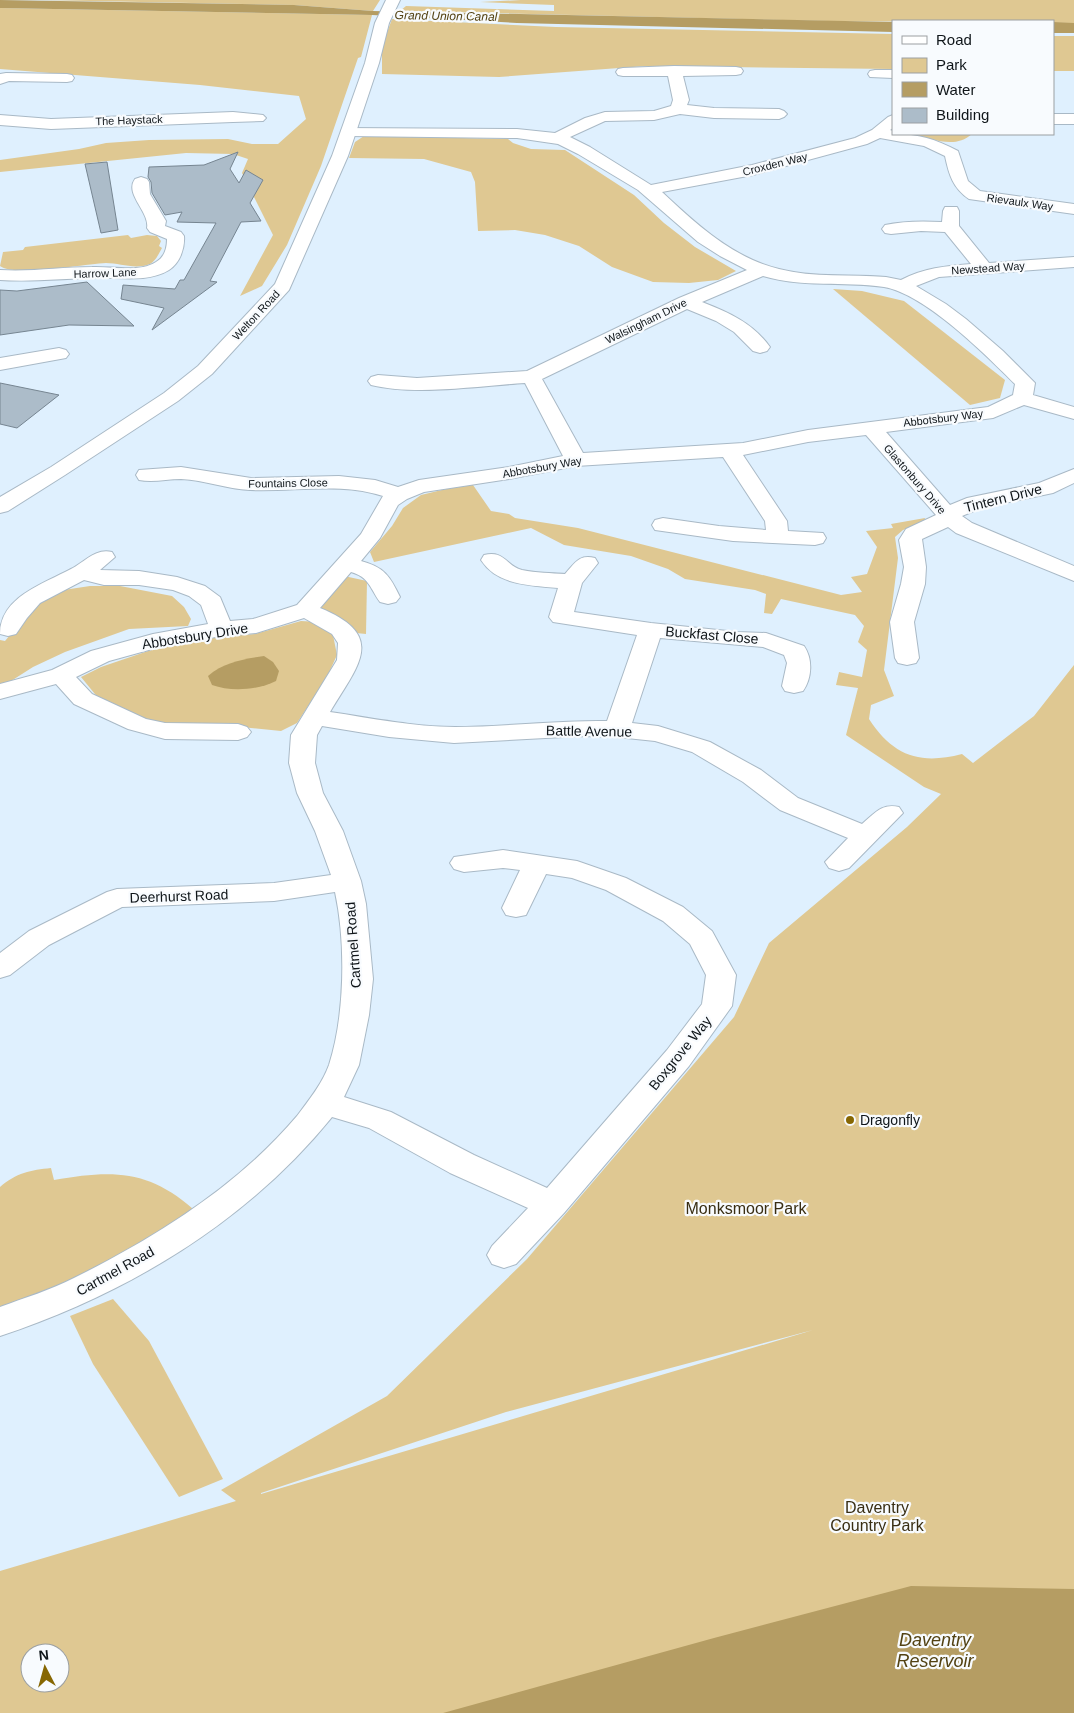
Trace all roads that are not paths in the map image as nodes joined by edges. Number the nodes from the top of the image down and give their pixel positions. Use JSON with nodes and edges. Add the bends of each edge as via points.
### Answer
{"nodes":[{"id":1,"x":388,"y":10,"type":"edge"},
{"id":2,"x":674,"y":70,"type":"junction"},
{"id":3,"x":736,"y":71,"type":"dead end"},
{"id":4,"x":624,"y":72,"type":"dead end"},
{"id":5,"x":875,"y":74,"type":"dead end"},
{"id":6,"x":892,"y":74,"type":"edge"},
{"id":7,"x":2,"y":78,"type":"edge"},
{"id":8,"x":67,"y":78,"type":"dead end"},
{"id":9,"x":678,"y":109,"type":"junction"},
{"id":10,"x":779,"y":114,"type":"dead end"},
{"id":11,"x":258,"y":118,"type":"dead end"},
{"id":12,"x":1054,"y":118,"type":"edge"},
{"id":13,"x":1074,"y":119,"type":"edge"},
{"id":14,"x":0,"y":120,"type":"edge"},
{"id":15,"x":892,"y":121,"type":"edge"},
{"id":16,"x":349,"y":131,"type":"junction"},
{"id":17,"x":878,"y":132,"type":"junction"},
{"id":18,"x":892,"y":135,"type":"edge"},
{"id":19,"x":893,"y":135,"type":"edge"},
{"id":20,"x":557,"y":138,"type":"junction"},
{"id":21,"x":140,"y":182,"type":"dead end"},
{"id":22,"x":649,"y":190,"type":"junction"},
{"id":23,"x":1074,"y":209,"type":"edge"},
{"id":24,"x":891,"y":229,"type":"dead end"},
{"id":25,"x":1074,"y":262,"type":"edge"},
{"id":26,"x":984,"y":268,"type":"junction"},
{"id":27,"x":762,"y":270,"type":"junction"},
{"id":28,"x":0,"y":275,"type":"edge"},
{"id":29,"x":904,"y":286,"type":"junction"},
{"id":30,"x":686,"y":302,"type":"junction"},
{"id":31,"x":760,"y":347,"type":"dead end"},
{"id":32,"x":65,"y":353,"type":"dead end"},
{"id":33,"x":0,"y":364,"type":"edge"},
{"id":34,"x":531,"y":376,"type":"junction"},
{"id":35,"x":378,"y":381,"type":"dead end"},
{"id":36,"x":1022,"y":398,"type":"junction"},
{"id":37,"x":1074,"y":413,"type":"edge"},
{"id":38,"x":870,"y":427,"type":"junction"},
{"id":39,"x":730,"y":451,"type":"junction"},
{"id":40,"x":576,"y":460,"type":"junction"},
{"id":41,"x":147,"y":475,"type":"dead end"},
{"id":42,"x":1074,"y":475,"type":"edge"},
{"id":43,"x":399,"y":494,"type":"junction"},
{"id":44,"x":0,"y":506,"type":"edge"},
{"id":45,"x":948,"y":516,"type":"junction"},
{"id":46,"x":664,"y":524,"type":"dead end"},
{"id":47,"x":778,"y":537,"type":"junction"},
{"id":48,"x":814,"y":538,"type":"dead end"},
{"id":49,"x":104,"y":557,"type":"dead end"},
{"id":50,"x":492,"y":560,"type":"dead end"},
{"id":51,"x":587,"y":563,"type":"dead end"},
{"id":52,"x":345,"y":564,"type":"junction"},
{"id":53,"x":80,"y":573,"type":"junction"},
{"id":54,"x":1074,"y":574,"type":"edge"},
{"id":55,"x":571,"y":582,"type":"junction"},
{"id":56,"x":388,"y":598,"type":"dead end"},
{"id":57,"x":305,"y":610,"type":"junction"},
{"id":58,"x":8,"y":629,"type":"dead end"},
{"id":59,"x":222,"y":629,"type":"junction"},
{"id":60,"x":651,"y":630,"type":"junction"},
{"id":61,"x":908,"y":658,"type":"dead end"},
{"id":62,"x":61,"y":675,"type":"junction"},
{"id":63,"x":794,"y":686,"type":"dead end"},
{"id":64,"x":0,"y":692,"type":"edge"},
{"id":65,"x":316,"y":717,"type":"junction"},
{"id":66,"x":617,"y":729,"type":"junction"},
{"id":67,"x":238,"y":732,"type":"dead end"},
{"id":68,"x":890,"y":813,"type":"dead end"},
{"id":69,"x":867,"y":836,"type":"junction"},
{"id":70,"x":464,"y":862,"type":"dead end"},
{"id":71,"x":839,"y":862,"type":"dead end"},
{"id":72,"x":536,"y":865,"type":"junction"},
{"id":73,"x":347,"y":882,"type":"junction"},
{"id":74,"x":516,"y":908,"type":"dead end"},
{"id":75,"x":0,"y":968,"type":"edge"},
{"id":76,"x":325,"y":1103,"type":"junction"},
{"id":77,"x":552,"y":1204,"type":"junction"},
{"id":78,"x":504,"y":1256,"type":"dead end"},
{"id":79,"x":0,"y":1322,"type":"edge"}],
"edges":[{"from":1,"to":16,"type":"street","name":"Welton Road"},
{"from":2,"to":3,"type":"street"},
{"from":2,"to":4,"type":"street"},
{"from":2,"to":9,"type":"street","via":[[681,100]]},
{"from":5,"to":6,"type":"street"},
{"from":7,"to":8,"type":"street"},
{"from":9,"to":10,"type":"street","via":[[735,109]]},
{"from":9,"to":20,"type":"street","via":[[655,116],[601,118]]},
{"from":11,"to":14,"type":"street","name":"The Haystack","via":[[51,124]]},
{"from":12,"to":13,"type":"street"},
{"from":15,"to":17,"type":"street","name":"Croxden Way"},
{"from":16,"to":20,"type":"street","via":[[502,133]]},
{"from":16,"to":44,"type":"street","name":"Welton Road","via":[[322,201],[283,286],[205,370],[171,397]]},
{"from":17,"to":18,"type":"street","name":"Rievaulx Way"},
{"from":17,"to":22,"type":"street","name":"Croxden Way","via":[[861,141],[758,169]]},
{"from":19,"to":23,"type":"street","name":"Rievaulx Way","via":[[928,142],[952,154],[959,181],[974,195]]},
{"from":20,"to":22,"type":"street","via":[[584,150]]},
{"from":21,"to":28,"type":"street","name":"Harrow Lane","via":[[142,194],[157,221],[156,228],[175,236],[176,244],[165,265],[133,273],[110,271],[23,278]]},
{"from":22,"to":27,"type":"street","via":[[704,238]]},
{"from":24,"to":26,"type":"street","via":[[950,219]]},
{"from":25,"to":26,"type":"street","name":"Newstead Way"},
{"from":26,"to":29,"type":"street","name":"Newstead Way","via":[[938,272]]},
{"from":27,"to":29,"type":"street","via":[[807,279],[866,280]]},
{"from":27,"to":30,"type":"street","name":"Walsingham Drive"},
{"from":29,"to":36,"type":"street","via":[[924,297],[1002,359],[1024,383]]},
{"from":30,"to":31,"type":"street","via":[[723,317],[741,328]]},
{"from":30,"to":34,"type":"street","name":"Walsingham Drive"},
{"from":32,"to":33,"type":"street"},
{"from":34,"to":35,"type":"street","name":"Walsingham Drive","via":[[417,384]]},
{"from":34,"to":40,"type":"street"},
{"from":36,"to":37,"type":"street"},
{"from":36,"to":38,"type":"street","name":"Abbotsbury Way","via":[[993,412]]},
{"from":38,"to":39,"type":"street","name":"Abbotsbury Way"},
{"from":38,"to":45,"type":"street","name":"Glastonbury Drive"},
{"from":39,"to":40,"type":"street","name":"Abbotsbury Way"},
{"from":39,"to":47,"type":"street","via":[[776,521]]},
{"from":40,"to":43,"type":"street","name":"Abbotsbury Way","via":[[442,481]]},
{"from":41,"to":43,"type":"street","name":"Fountains Close","via":[[181,473],[236,484],[339,482],[375,486]]},
{"from":42,"to":45,"type":"street","name":"Tintern Drive","via":[[1045,488],[975,503]]},
{"from":43,"to":52,"type":"street","via":[[389,502],[369,538]]},
{"from":45,"to":54,"type":"street","name":"Glastonbury Drive","via":[[964,528]]},
{"from":45,"to":61,"type":"street","name":"Tintern Drive","via":[[914,534],[910,540],[914,576],[902,622]]},
{"from":46,"to":47,"type":"street","via":[[728,535]]},
{"from":47,"to":48,"type":"street"},
{"from":49,"to":53,"type":"street"},
{"from":50,"to":55,"type":"street","via":[[514,576]]},
{"from":51,"to":55,"type":"street","name":"Buckfast Close"},
{"from":52,"to":56,"type":"street","via":[[378,575]]},
{"from":52,"to":57,"type":"street"},
{"from":53,"to":58,"type":"street","via":[[32,598]]},
{"from":53,"to":59,"type":"street","via":[[104,578],[167,582],[197,591],[212,602]]},
{"from":55,"to":60,"type":"street","name":"Buckfast Close","via":[[557,624]]},
{"from":57,"to":59,"type":"street","name":"Abbotsbury Drive","via":[[256,626]]},
{"from":57,"to":65,"type":"street","name":"Cartmel Road","via":[[341,629],[350,643],[350,660]]},
{"from":59,"to":62,"type":"street","name":"Abbotsbury Drive","via":[[153,641],[100,656]]},
{"from":60,"to":63,"type":"street","name":"Buckfast Close","via":[[766,640],[796,651],[799,663]]},
{"from":60,"to":66,"type":"street","name":"Buckfast Close"},
{"from":62,"to":64,"type":"street","name":"Abbotsbury Drive"},
{"from":62,"to":67,"type":"street","via":[[83,699],[137,724],[165,731]]},
{"from":65,"to":66,"type":"street","name":"Battle Avenue","via":[[454,735]]},
{"from":65,"to":73,"type":"street","name":"Cartmel Road","via":[[304,735],[302,763],[310,793],[329,831]]},
{"from":66,"to":69,"type":"street","name":"Battle Avenue","via":[[658,734],[701,747],[752,776],[789,804]]},
{"from":68,"to":69,"type":"street"},
{"from":69,"to":71,"type":"street"},
{"from":70,"to":72,"type":"street","name":"Boxgrove Way","via":[[503,859]]},
{"from":72,"to":74,"type":"street"},
{"from":72,"to":77,"type":"street","name":"Boxgrove Way","via":[[577,870],[616,884],[673,914],[702,938],[721,975],[718,1006],[678,1058]]},
{"from":73,"to":75,"type":"street","name":"Deerhurst Road","via":[[274,892],[117,898],[39,938]]},
{"from":73,"to":76,"type":"street","name":"Cartmel Road","via":[[358,979],[344,1065]]},
{"from":76,"to":77,"type":"street","via":[[380,1120],[462,1164]]},
{"from":76,"to":79,"type":"street","name":"Cartmel Road","via":[[262,1172],[214,1211],[86,1289]]},
{"from":77,"to":78,"type":"street","name":"Boxgrove Way"}]}
